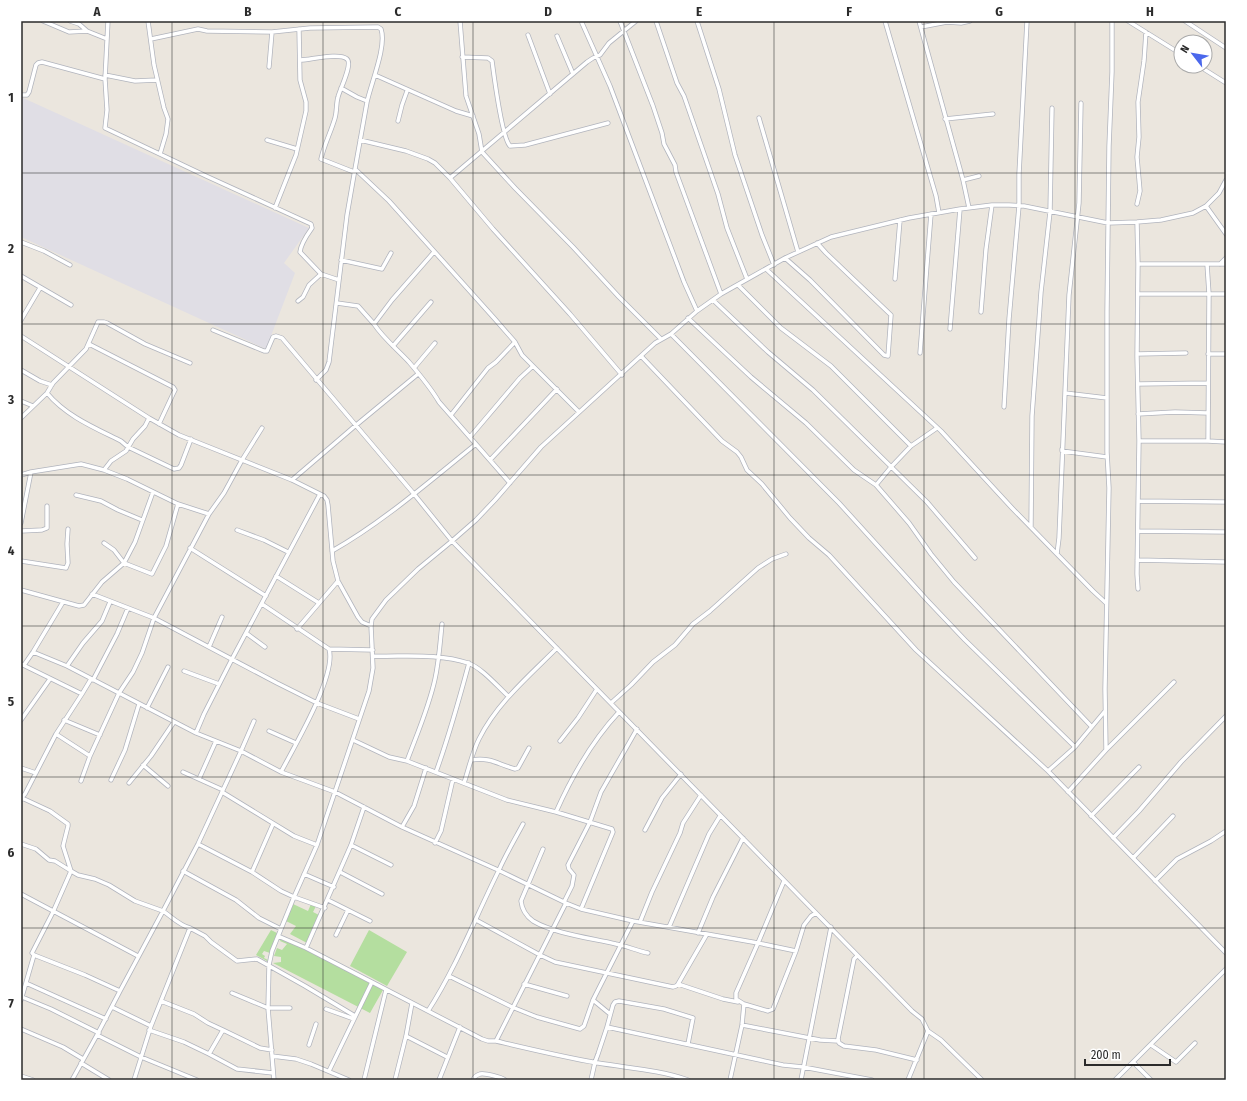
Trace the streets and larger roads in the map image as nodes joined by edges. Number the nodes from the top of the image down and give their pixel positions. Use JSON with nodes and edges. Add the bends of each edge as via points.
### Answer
{"nodes":[{"id":1,"x":43,"y":21,"type":"edge"},
{"id":2,"x":70,"y":21,"type":"edge"},
{"id":3,"x":108,"y":21,"type":"edge"},
{"id":4,"x":148,"y":21,"type":"edge"},
{"id":5,"x":460,"y":21,"type":"edge"},
{"id":6,"x":620,"y":21,"type":"edge"},
{"id":7,"x":636,"y":21,"type":"edge"},
{"id":8,"x":656,"y":21,"type":"edge"},
{"id":9,"x":697,"y":21,"type":"edge"},
{"id":10,"x":885,"y":21,"type":"edge"},
{"id":11,"x":918,"y":21,"type":"edge"},
{"id":12,"x":970,"y":21,"type":"edge"},
{"id":13,"x":1027,"y":21,"type":"edge"},
{"id":14,"x":1112,"y":21,"type":"edge"},
{"id":15,"x":1128,"y":21,"type":"edge"},
{"id":16,"x":1185,"y":21,"type":"edge"},
{"id":17,"x":582,"y":23,"type":"dead end"},
{"id":18,"x":920,"y":27,"type":"junction"},
{"id":19,"x":299,"y":29,"type":"junction"},
{"id":20,"x":87,"y":31,"type":"junction"},
{"id":21,"x":624,"y":31,"type":"junction"},
{"id":22,"x":272,"y":32,"type":"junction"},
{"id":23,"x":1146,"y":32,"type":"junction"},
{"id":24,"x":528,"y":35,"type":"dead end"},
{"id":25,"x":557,"y":36,"type":"dead end"},
{"id":26,"x":150,"y":38,"type":"junction"},
{"id":27,"x":107,"y":39,"type":"junction"},
{"id":28,"x":1226,"y":48,"type":"edge"},
{"id":29,"x":1173,"y":49,"type":"edge"},
{"id":30,"x":462,"y":57,"type":"junction"},
{"id":31,"x":597,"y":57,"type":"junction"},
{"id":32,"x":301,"y":60,"type":"junction"},
{"id":33,"x":269,"y":67,"type":"dead end"},
{"id":34,"x":573,"y":74,"type":"junction"},
{"id":35,"x":1212,"y":74,"type":"edge"},
{"id":36,"x":375,"y":75,"type":"junction"},
{"id":37,"x":105,"y":77,"type":"junction"},
{"id":38,"x":157,"y":80,"type":"junction"},
{"id":39,"x":1226,"y":83,"type":"edge"},
{"id":40,"x":341,"y":88,"type":"junction"},
{"id":41,"x":408,"y":90,"type":"junction"},
{"id":42,"x":550,"y":94,"type":"junction"},
{"id":43,"x":21,"y":95,"type":"edge"},
{"id":44,"x":368,"y":101,"type":"junction"},
{"id":45,"x":1081,"y":103,"type":"dead end"},
{"id":46,"x":1052,"y":108,"type":"dead end"},
{"id":47,"x":993,"y":114,"type":"dead end"},
{"id":48,"x":473,"y":116,"type":"junction"},
{"id":49,"x":759,"y":118,"type":"dead end"},
{"id":50,"x":945,"y":119,"type":"junction"},
{"id":51,"x":398,"y":121,"type":"dead end"},
{"id":52,"x":608,"y":123,"type":"dead end"},
{"id":53,"x":504,"y":132,"type":"junction"},
{"id":54,"x":267,"y":140,"type":"dead end"},
{"id":55,"x":360,"y":140,"type":"junction"},
{"id":56,"x":297,"y":149,"type":"junction"},
{"id":57,"x":482,"y":152,"type":"junction"},
{"id":58,"x":160,"y":154,"type":"junction"},
{"id":59,"x":354,"y":170,"type":"junction"},
{"id":60,"x":979,"y":176,"type":"dead end"},
{"id":61,"x":450,"y":178,"type":"junction"},
{"id":62,"x":963,"y":180,"type":"junction"},
{"id":63,"x":1226,"y":180,"type":"edge"},
{"id":64,"x":1137,"y":204,"type":"dead end"},
{"id":65,"x":992,"y":205,"type":"junction"},
{"id":66,"x":1019,"y":206,"type":"junction"},
{"id":67,"x":1206,"y":206,"type":"junction"},
{"id":68,"x":275,"y":208,"type":"junction"},
{"id":69,"x":969,"y":208,"type":"junction"},
{"id":70,"x":960,"y":209,"type":"junction"},
{"id":71,"x":1050,"y":212,"type":"junction"},
{"id":72,"x":938,"y":213,"type":"junction"},
{"id":73,"x":931,"y":214,"type":"junction"},
{"id":74,"x":1078,"y":218,"type":"junction"},
{"id":75,"x":900,"y":220,"type":"junction"},
{"id":76,"x":1137,"y":222,"type":"junction"},
{"id":77,"x":1108,"y":223,"type":"junction"},
{"id":78,"x":1226,"y":234,"type":"edge"},
{"id":79,"x":21,"y":242,"type":"edge"},
{"id":80,"x":817,"y":243,"type":"junction"},
{"id":81,"x":434,"y":252,"type":"junction"},
{"id":82,"x":798,"y":252,"type":"junction"},
{"id":83,"x":391,"y":253,"type":"dead end"},
{"id":84,"x":785,"y":258,"type":"junction"},
{"id":85,"x":1226,"y":258,"type":"edge"},
{"id":86,"x":341,"y":260,"type":"junction"},
{"id":87,"x":1138,"y":264,"type":"junction"},
{"id":88,"x":1207,"y":264,"type":"junction"},
{"id":89,"x":1220,"y":264,"type":"junction"},
{"id":90,"x":1226,"y":264,"type":"edge"},
{"id":91,"x":70,"y":265,"type":"dead end"},
{"id":92,"x":774,"y":265,"type":"junction"},
{"id":93,"x":766,"y":269,"type":"junction"},
{"id":94,"x":321,"y":274,"type":"junction"},
{"id":95,"x":21,"y":276,"type":"edge"},
{"id":96,"x":895,"y":278,"type":"dead end"},
{"id":97,"x":747,"y":279,"type":"junction"},
{"id":98,"x":339,"y":280,"type":"junction"},
{"id":99,"x":738,"y":285,"type":"junction"},
{"id":100,"x":40,"y":288,"type":"junction"},
{"id":101,"x":721,"y":294,"type":"junction"},
{"id":102,"x":1138,"y":294,"type":"junction"},
{"id":103,"x":1209,"y":294,"type":"junction"},
{"id":104,"x":1226,"y":294,"type":"edge"},
{"id":105,"x":713,"y":300,"type":"junction"},
{"id":106,"x":298,"y":301,"type":"dead end"},
{"id":107,"x":431,"y":302,"type":"dead end"},
{"id":108,"x":337,"y":303,"type":"junction"},
{"id":109,"x":71,"y":305,"type":"dead end"},
{"id":110,"x":697,"y":311,"type":"junction"},
{"id":111,"x":981,"y":312,"type":"dead end"},
{"id":112,"x":688,"y":318,"type":"junction"},
{"id":113,"x":21,"y":320,"type":"edge"},
{"id":114,"x":374,"y":324,"type":"junction"},
{"id":115,"x":950,"y":329,"type":"dead end"},
{"id":116,"x":213,"y":330,"type":"dead end"},
{"id":117,"x":671,"y":334,"type":"junction"},
{"id":118,"x":21,"y":336,"type":"edge"},
{"id":119,"x":661,"y":338,"type":"junction"},
{"id":120,"x":1068,"y":338,"type":"dead end"},
{"id":121,"x":515,"y":342,"type":"junction"},
{"id":122,"x":436,"y":343,"type":"dead end"},
{"id":123,"x":89,"y":344,"type":"junction"},
{"id":124,"x":393,"y":346,"type":"junction"},
{"id":125,"x":920,"y":353,"type":"dead end"},
{"id":126,"x":1186,"y":353,"type":"dead end"},
{"id":127,"x":1137,"y":354,"type":"junction"},
{"id":128,"x":1208,"y":354,"type":"junction"},
{"id":129,"x":1226,"y":354,"type":"edge"},
{"id":130,"x":641,"y":356,"type":"junction"},
{"id":131,"x":190,"y":363,"type":"dead end"},
{"id":132,"x":68,"y":366,"type":"junction"},
{"id":133,"x":533,"y":366,"type":"junction"},
{"id":134,"x":414,"y":368,"type":"junction"},
{"id":135,"x":21,"y":370,"type":"edge"},
{"id":136,"x":418,"y":374,"type":"junction"},
{"id":137,"x":622,"y":374,"type":"junction"},
{"id":138,"x":316,"y":380,"type":"junction"},
{"id":139,"x":1208,"y":383,"type":"junction"},
{"id":140,"x":1138,"y":384,"type":"junction"},
{"id":141,"x":52,"y":385,"type":"junction"},
{"id":142,"x":556,"y":389,"type":"junction"},
{"id":143,"x":47,"y":393,"type":"junction"},
{"id":144,"x":1065,"y":393,"type":"junction"},
{"id":145,"x":1107,"y":398,"type":"junction"},
{"id":146,"x":21,"y":401,"type":"edge"},
{"id":147,"x":33,"y":406,"type":"junction"},
{"id":148,"x":1004,"y":408,"type":"dead end"},
{"id":149,"x":579,"y":412,"type":"junction"},
{"id":150,"x":1208,"y":413,"type":"junction"},
{"id":151,"x":1138,"y":414,"type":"junction"},
{"id":152,"x":451,"y":415,"type":"junction"},
{"id":153,"x":21,"y":418,"type":"edge"},
{"id":154,"x":150,"y":418,"type":"junction"},
{"id":155,"x":159,"y":424,"type":"junction"},
{"id":156,"x":355,"y":426,"type":"junction"},
{"id":157,"x":262,"y":428,"type":"dead end"},
{"id":158,"x":938,"y":428,"type":"junction"},
{"id":159,"x":470,"y":437,"type":"junction"},
{"id":160,"x":191,"y":440,"type":"junction"},
{"id":161,"x":1139,"y":441,"type":"junction"},
{"id":162,"x":1208,"y":441,"type":"junction"},
{"id":163,"x":1226,"y":442,"type":"edge"},
{"id":164,"x":476,"y":444,"type":"junction"},
{"id":165,"x":911,"y":446,"type":"junction"},
{"id":166,"x":128,"y":447,"type":"junction"},
{"id":167,"x":1062,"y":451,"type":"junction"},
{"id":168,"x":1107,"y":458,"type":"junction"},
{"id":169,"x":242,"y":460,"type":"junction"},
{"id":170,"x":490,"y":460,"type":"junction"},
{"id":171,"x":891,"y":467,"type":"junction"},
{"id":172,"x":104,"y":470,"type":"junction"},
{"id":173,"x":31,"y":472,"type":"junction"},
{"id":174,"x":21,"y":475,"type":"edge"},
{"id":175,"x":292,"y":480,"type":"junction"},
{"id":176,"x":510,"y":483,"type":"junction"},
{"id":177,"x":876,"y":485,"type":"junction"},
{"id":178,"x":153,"y":492,"type":"junction"},
{"id":179,"x":320,"y":494,"type":"junction"},
{"id":180,"x":414,"y":494,"type":"junction"},
{"id":181,"x":76,"y":495,"type":"dead end"},
{"id":182,"x":1138,"y":501,"type":"junction"},
{"id":183,"x":1226,"y":502,"type":"edge"},
{"id":184,"x":178,"y":504,"type":"junction"},
{"id":185,"x":47,"y":506,"type":"dead end"},
{"id":186,"x":209,"y":514,"type":"junction"},
{"id":187,"x":142,"y":520,"type":"junction"},
{"id":188,"x":21,"y":523,"type":"edge"},
{"id":189,"x":1031,"y":527,"type":"junction"},
{"id":190,"x":68,"y":529,"type":"dead end"},
{"id":191,"x":237,"y":530,"type":"dead end"},
{"id":192,"x":21,"y":531,"type":"edge"},
{"id":193,"x":1138,"y":531,"type":"junction"},
{"id":194,"x":1226,"y":532,"type":"edge"},
{"id":195,"x":452,"y":541,"type":"junction"},
{"id":196,"x":104,"y":543,"type":"dead end"},
{"id":197,"x":190,"y":548,"type":"junction"},
{"id":198,"x":332,"y":551,"type":"junction"},
{"id":199,"x":288,"y":552,"type":"junction"},
{"id":200,"x":786,"y":554,"type":"dead end"},
{"id":201,"x":1057,"y":554,"type":"junction"},
{"id":202,"x":975,"y":558,"type":"dead end"},
{"id":203,"x":1137,"y":560,"type":"junction"},
{"id":204,"x":21,"y":561,"type":"edge"},
{"id":205,"x":1226,"y":562,"type":"edge"},
{"id":206,"x":124,"y":563,"type":"junction"},
{"id":207,"x":276,"y":576,"type":"junction"},
{"id":208,"x":338,"y":581,"type":"junction"},
{"id":209,"x":1138,"y":589,"type":"dead end"},
{"id":210,"x":21,"y":590,"type":"edge"},
{"id":211,"x":92,"y":594,"type":"junction"},
{"id":212,"x":266,"y":596,"type":"junction"},
{"id":213,"x":63,"y":602,"type":"junction"},
{"id":214,"x":110,"y":602,"type":"junction"},
{"id":215,"x":319,"y":603,"type":"junction"},
{"id":216,"x":1106,"y":603,"type":"junction"},
{"id":217,"x":262,"y":604,"type":"junction"},
{"id":218,"x":128,"y":608,"type":"junction"},
{"id":219,"x":222,"y":617,"type":"dead end"},
{"id":220,"x":154,"y":618,"type":"junction"},
{"id":221,"x":442,"y":624,"type":"dead end"},
{"id":222,"x":371,"y":626,"type":"junction"},
{"id":223,"x":297,"y":630,"type":"junction"},
{"id":224,"x":246,"y":633,"type":"junction"},
{"id":225,"x":209,"y":647,"type":"junction"},
{"id":226,"x":266,"y":647,"type":"dead end"},
{"id":227,"x":557,"y":648,"type":"junction"},
{"id":228,"x":328,"y":649,"type":"junction"},
{"id":229,"x":373,"y":650,"type":"junction"},
{"id":230,"x":33,"y":652,"type":"junction"},
{"id":231,"x":373,"y":656,"type":"junction"},
{"id":232,"x":439,"y":657,"type":"junction"},
{"id":233,"x":232,"y":659,"type":"junction"},
{"id":234,"x":469,"y":663,"type":"junction"},
{"id":235,"x":22,"y":665,"type":"edge"},
{"id":236,"x":67,"y":666,"type":"junction"},
{"id":237,"x":168,"y":667,"type":"dead end"},
{"id":238,"x":184,"y":671,"type":"dead end"},
{"id":239,"x":50,"y":679,"type":"junction"},
{"id":240,"x":92,"y":680,"type":"junction"},
{"id":241,"x":1174,"y":682,"type":"dead end"},
{"id":242,"x":219,"y":684,"type":"junction"},
{"id":243,"x":597,"y":689,"type":"junction"},
{"id":244,"x":82,"y":694,"type":"junction"},
{"id":245,"x":119,"y":694,"type":"junction"},
{"id":246,"x":508,"y":696,"type":"junction"},
{"id":247,"x":317,"y":703,"type":"junction"},
{"id":248,"x":611,"y":703,"type":"junction"},
{"id":249,"x":139,"y":704,"type":"junction"},
{"id":250,"x":147,"y":708,"type":"junction"},
{"id":251,"x":1105,"y":711,"type":"junction"},
{"id":252,"x":619,"y":712,"type":"junction"},
{"id":253,"x":1226,"y":716,"type":"edge"},
{"id":254,"x":360,"y":719,"type":"junction"},
{"id":255,"x":21,"y":720,"type":"edge"},
{"id":256,"x":64,"y":720,"type":"junction"},
{"id":257,"x":254,"y":721,"type":"dead end"},
{"id":258,"x":174,"y":722,"type":"junction"},
{"id":259,"x":1091,"y":726,"type":"junction"},
{"id":260,"x":637,"y":730,"type":"junction"},
{"id":261,"x":269,"y":731,"type":"dead end"},
{"id":262,"x":196,"y":733,"type":"junction"},
{"id":263,"x":56,"y":734,"type":"junction"},
{"id":264,"x":100,"y":735,"type":"junction"},
{"id":265,"x":353,"y":740,"type":"junction"},
{"id":266,"x":560,"y":740,"type":"dead end"},
{"id":267,"x":216,"y":741,"type":"junction"},
{"id":268,"x":296,"y":743,"type":"junction"},
{"id":269,"x":1075,"y":747,"type":"junction"},
{"id":270,"x":529,"y":748,"type":"dead end"},
{"id":271,"x":1106,"y":750,"type":"junction"},
{"id":272,"x":241,"y":751,"type":"junction"},
{"id":273,"x":90,"y":756,"type":"junction"},
{"id":274,"x":471,"y":760,"type":"junction"},
{"id":275,"x":407,"y":761,"type":"junction"},
{"id":276,"x":143,"y":765,"type":"junction"},
{"id":277,"x":21,"y":768,"type":"edge"},
{"id":278,"x":426,"y":768,"type":"junction"},
{"id":279,"x":1139,"y":768,"type":"dead end"},
{"id":280,"x":1048,"y":771,"type":"junction"},
{"id":281,"x":183,"y":772,"type":"dead end"},
{"id":282,"x":282,"y":772,"type":"junction"},
{"id":283,"x":436,"y":772,"type":"junction"},
{"id":284,"x":36,"y":773,"type":"junction"},
{"id":285,"x":681,"y":774,"type":"junction"},
{"id":286,"x":199,"y":779,"type":"junction"},
{"id":287,"x":453,"y":779,"type":"junction"},
{"id":288,"x":111,"y":780,"type":"dead end"},
{"id":289,"x":81,"y":781,"type":"dead end"},
{"id":290,"x":129,"y":783,"type":"dead end"},
{"id":291,"x":464,"y":783,"type":"junction"},
{"id":292,"x":168,"y":786,"type":"dead end"},
{"id":293,"x":222,"y":791,"type":"junction"},
{"id":294,"x":335,"y":792,"type":"junction"},
{"id":295,"x":1068,"y":792,"type":"junction"},
{"id":296,"x":701,"y":795,"type":"junction"},
{"id":297,"x":21,"y":799,"type":"edge"},
{"id":298,"x":364,"y":807,"type":"junction"},
{"id":299,"x":556,"y":812,"type":"junction"},
{"id":300,"x":720,"y":816,"type":"junction"},
{"id":301,"x":1091,"y":816,"type":"junction"},
{"id":302,"x":1173,"y":816,"type":"dead end"},
{"id":303,"x":590,"y":822,"type":"junction"},
{"id":304,"x":273,"y":824,"type":"junction"},
{"id":305,"x":523,"y":824,"type":"dead end"},
{"id":306,"x":402,"y":827,"type":"junction"},
{"id":307,"x":645,"y":830,"type":"dead end"},
{"id":308,"x":1226,"y":831,"type":"edge"},
{"id":309,"x":743,"y":838,"type":"junction"},
{"id":310,"x":1113,"y":838,"type":"junction"},
{"id":311,"x":435,"y":843,"type":"junction"},
{"id":312,"x":21,"y":844,"type":"edge"},
{"id":313,"x":198,"y":844,"type":"junction"},
{"id":314,"x":317,"y":845,"type":"junction"},
{"id":315,"x":351,"y":845,"type":"junction"},
{"id":316,"x":543,"y":849,"type":"dead end"},
{"id":317,"x":1133,"y":858,"type":"junction"},
{"id":318,"x":391,"y":865,"type":"dead end"},
{"id":319,"x":498,"y":870,"type":"junction"},
{"id":320,"x":70,"y":871,"type":"junction"},
{"id":321,"x":184,"y":871,"type":"junction"},
{"id":322,"x":252,"y":872,"type":"junction"},
{"id":323,"x":340,"y":872,"type":"junction"},
{"id":324,"x":304,"y":874,"type":"junction"},
{"id":325,"x":784,"y":881,"type":"junction"},
{"id":326,"x":1155,"y":881,"type":"junction"},
{"id":327,"x":528,"y":884,"type":"junction"},
{"id":328,"x":334,"y":887,"type":"junction"},
{"id":329,"x":21,"y":894,"type":"edge"},
{"id":330,"x":382,"y":894,"type":"dead end"},
{"id":331,"x":294,"y":897,"type":"junction"},
{"id":332,"x":328,"y":900,"type":"junction"},
{"id":333,"x":565,"y":902,"type":"junction"},
{"id":334,"x":325,"y":908,"type":"junction"},
{"id":335,"x":581,"y":909,"type":"junction"},
{"id":336,"x":348,"y":910,"type":"junction"},
{"id":337,"x":163,"y":911,"type":"junction"},
{"id":338,"x":53,"y":912,"type":"junction"},
{"id":339,"x":816,"y":913,"type":"junction"},
{"id":340,"x":370,"y":920,"type":"dead end"},
{"id":341,"x":476,"y":920,"type":"junction"},
{"id":342,"x":634,"y":920,"type":"junction"},
{"id":343,"x":640,"y":922,"type":"junction"},
{"id":344,"x":669,"y":927,"type":"junction"},
{"id":345,"x":190,"y":928,"type":"junction"},
{"id":346,"x":831,"y":928,"type":"junction"},
{"id":347,"x":281,"y":929,"type":"junction"},
{"id":348,"x":553,"y":930,"type":"junction"},
{"id":349,"x":698,"y":933,"type":"junction"},
{"id":350,"x":707,"y":934,"type":"junction"},
{"id":351,"x":336,"y":935,"type":"dead end"},
{"id":352,"x":278,"y":936,"type":"junction"},
{"id":353,"x":758,"y":943,"type":"junction"},
{"id":354,"x":621,"y":945,"type":"junction"},
{"id":355,"x":306,"y":948,"type":"junction"},
{"id":356,"x":796,"y":951,"type":"junction"},
{"id":357,"x":648,"y":953,"type":"dead end"},
{"id":358,"x":1226,"y":953,"type":"edge"},
{"id":359,"x":34,"y":955,"type":"junction"},
{"id":360,"x":540,"y":955,"type":"junction"},
{"id":361,"x":138,"y":956,"type":"junction"},
{"id":362,"x":857,"y":956,"type":"junction"},
{"id":363,"x":269,"y":965,"type":"junction"},
{"id":364,"x":1226,"y":969,"type":"edge"},
{"id":365,"x":606,"y":972,"type":"junction"},
{"id":366,"x":449,"y":976,"type":"junction"},
{"id":367,"x":372,"y":982,"type":"junction"},
{"id":368,"x":26,"y":983,"type":"junction"},
{"id":369,"x":524,"y":984,"type":"junction"},
{"id":370,"x":678,"y":984,"type":"junction"},
{"id":371,"x":386,"y":990,"type":"junction"},
{"id":372,"x":120,"y":991,"type":"junction"},
{"id":373,"x":232,"y":993,"type":"dead end"},
{"id":374,"x":567,"y":996,"type":"dead end"},
{"id":375,"x":22,"y":998,"type":"edge"},
{"id":376,"x":592,"y":1000,"type":"junction"},
{"id":377,"x":161,"y":1001,"type":"junction"},
{"id":378,"x":739,"y":1002,"type":"junction"},
{"id":379,"x":412,"y":1003,"type":"junction"},
{"id":380,"x":744,"y":1004,"type":"junction"},
{"id":381,"x":112,"y":1007,"type":"junction"},
{"id":382,"x":512,"y":1007,"type":"junction"},
{"id":383,"x":268,"y":1008,"type":"junction"},
{"id":384,"x":290,"y":1008,"type":"dead end"},
{"id":385,"x":326,"y":1009,"type":"dead end"},
{"id":386,"x":428,"y":1011,"type":"junction"},
{"id":387,"x":610,"y":1014,"type":"junction"},
{"id":388,"x":355,"y":1017,"type":"junction"},
{"id":389,"x":106,"y":1019,"type":"junction"},
{"id":390,"x":316,"y":1024,"type":"dead end"},
{"id":391,"x":742,"y":1025,"type":"junction"},
{"id":392,"x":460,"y":1027,"type":"junction"},
{"id":393,"x":607,"y":1027,"type":"junction"},
{"id":394,"x":150,"y":1028,"type":"junction"},
{"id":395,"x":21,"y":1029,"type":"edge"},
{"id":396,"x":223,"y":1030,"type":"junction"},
{"id":397,"x":928,"y":1031,"type":"junction"},
{"id":398,"x":98,"y":1034,"type":"junction"},
{"id":399,"x":406,"y":1036,"type":"junction"},
{"id":400,"x":809,"y":1038,"type":"junction"},
{"id":401,"x":496,"y":1041,"type":"junction"},
{"id":402,"x":838,"y":1041,"type":"junction"},
{"id":403,"x":1195,"y":1043,"type":"dead end"},
{"id":404,"x":688,"y":1044,"type":"junction"},
{"id":405,"x":309,"y":1045,"type":"dead end"},
{"id":406,"x":1151,"y":1045,"type":"junction"},
{"id":407,"x":272,"y":1050,"type":"junction"},
{"id":408,"x":209,"y":1054,"type":"junction"},
{"id":409,"x":736,"y":1055,"type":"junction"},
{"id":410,"x":272,"y":1056,"type":"junction"},
{"id":411,"x":141,"y":1057,"type":"junction"},
{"id":412,"x":447,"y":1057,"type":"junction"},
{"id":413,"x":917,"y":1060,"type":"junction"},
{"id":414,"x":82,"y":1061,"type":"junction"},
{"id":415,"x":594,"y":1062,"type":"junction"},
{"id":416,"x":1133,"y":1062,"type":"junction"},
{"id":417,"x":803,"y":1066,"type":"junction"},
{"id":418,"x":329,"y":1071,"type":"junction"},
{"id":419,"x":274,"y":1073,"type":"junction"},
{"id":420,"x":21,"y":1076,"type":"edge"},
{"id":421,"x":33,"y":1080,"type":"edge"},
{"id":422,"x":72,"y":1080,"type":"edge"},
{"id":423,"x":109,"y":1080,"type":"edge"},
{"id":424,"x":134,"y":1080,"type":"edge"},
{"id":425,"x":197,"y":1080,"type":"edge"},
{"id":426,"x":274,"y":1080,"type":"edge"},
{"id":427,"x":349,"y":1080,"type":"edge"},
{"id":428,"x":364,"y":1080,"type":"edge"},
{"id":429,"x":395,"y":1080,"type":"edge"},
{"id":430,"x":438,"y":1080,"type":"edge"},
{"id":431,"x":473,"y":1080,"type":"edge"},
{"id":432,"x":505,"y":1080,"type":"edge"},
{"id":433,"x":591,"y":1080,"type":"edge"},
{"id":434,"x":688,"y":1080,"type":"edge"},
{"id":435,"x":730,"y":1080,"type":"edge"},
{"id":436,"x":801,"y":1080,"type":"edge"},
{"id":437,"x":872,"y":1080,"type":"edge"},
{"id":438,"x":908,"y":1080,"type":"edge"},
{"id":439,"x":982,"y":1080,"type":"edge"},
{"id":440,"x":1115,"y":1080,"type":"edge"},
{"id":441,"x":1150,"y":1080,"type":"edge"}],
"edges":[{"from":1,"to":20,"type":"street","via":[[68,32]]},
{"from":2,"to":20,"type":"street"},
{"from":3,"to":27,"type":"street"},
{"from":4,"to":26,"type":"street"},
{"from":5,"to":30,"type":"street"},
{"from":6,"to":21,"type":"street"},
{"from":7,"to":21,"type":"street"},
{"from":8,"to":97,"type":"street"},
{"from":9,"to":92,"type":"street","via":[[721,96],[735,155]]},
{"from":10,"to":72,"type":"street","via":[[936,196]]},
{"from":11,"to":18,"type":"street"},
{"from":12,"to":18,"type":"street"},
{"from":13,"to":66,"type":"street","via":[[1018,174]]},
{"from":14,"to":77,"type":"street"},
{"from":15,"to":23,"type":"street"},
{"from":16,"to":28,"type":"street"},
{"from":17,"to":31,"type":"street"},
{"from":18,"to":50,"type":"street"},
{"from":19,"to":22,"type":"street"},
{"from":19,"to":32,"type":"street"},
{"from":19,"to":36,"type":"street","via":[[378,27],[382,32]]},
{"from":20,"to":27,"type":"street"},
{"from":21,"to":31,"type":"street"},
{"from":21,"to":101,"type":"street"},
{"from":22,"to":26,"type":"street","via":[[198,29]]},
{"from":22,"to":33,"type":"street"},
{"from":23,"to":29,"type":"street"},
{"from":23,"to":64,"type":"street","via":[[1138,102],[1137,157],[1140,191]]},
{"from":24,"to":42,"type":"street"},
{"from":25,"to":34,"type":"street"},
{"from":26,"to":38,"type":"street"},
{"from":27,"to":37,"type":"street"},
{"from":30,"to":48,"type":"street","via":[[466,96]]},
{"from":30,"to":53,"type":"street","via":[[488,58],[492,61]]},
{"from":31,"to":34,"type":"street"},
{"from":31,"to":110,"type":"street"},
{"from":32,"to":40,"type":"street","via":[[326,56],[347,59],[349,66]]},
{"from":32,"to":56,"type":"street","via":[[300,80],[306,111]]},
{"from":34,"to":42,"type":"street"},
{"from":35,"to":39,"type":"street"},
{"from":36,"to":41,"type":"street"},
{"from":36,"to":44,"type":"street"},
{"from":37,"to":38,"type":"street","via":[[135,81]]},
{"from":37,"to":43,"type":"street","via":[[42,62],[36,66],[29,92],[27,95]]},
{"from":37,"to":58,"type":"street","via":[[106,128]]},
{"from":38,"to":58,"type":"street","via":[[168,119]]},
{"from":40,"to":44,"type":"street"},
{"from":40,"to":59,"type":"street","via":[[336,116],[321,159]]},
{"from":41,"to":48,"type":"street"},
{"from":41,"to":51,"type":"street"},
{"from":42,"to":53,"type":"street"},
{"from":44,"to":55,"type":"street"},
{"from":45,"to":74,"type":"street"},
{"from":46,"to":71,"type":"street"},
{"from":47,"to":50,"type":"street"},
{"from":48,"to":57,"type":"street"},
{"from":49,"to":82,"type":"street"},
{"from":50,"to":62,"type":"street"},
{"from":52,"to":53,"type":"street","via":[[514,147],[508,145]]},
{"from":53,"to":57,"type":"street"},
{"from":54,"to":56,"type":"street"},
{"from":55,"to":59,"type":"street"},
{"from":55,"to":61,"type":"street","via":[[428,159]]},
{"from":56,"to":68,"type":"street"},
{"from":57,"to":61,"type":"street"},
{"from":57,"to":119,"type":"street"},
{"from":58,"to":68,"type":"street"},
{"from":59,"to":81,"type":"street","via":[[388,201]]},
{"from":59,"to":86,"type":"street"},
{"from":60,"to":62,"type":"street"},
{"from":61,"to":137,"type":"street"},
{"from":62,"to":69,"type":"street"},
{"from":63,"to":67,"type":"street","via":[[1219,193]]},
{"from":65,"to":66,"type":"street"},
{"from":65,"to":69,"type":"street"},
{"from":65,"to":111,"type":"street"},
{"from":66,"to":71,"type":"street"},
{"from":66,"to":148,"type":"street"},
{"from":67,"to":76,"type":"street","via":[[1193,213]]},
{"from":67,"to":78,"type":"street"},
{"from":68,"to":94,"type":"street","via":[[312,225],[300,252]]},
{"from":69,"to":70,"type":"street"},
{"from":70,"to":72,"type":"street"},
{"from":70,"to":115,"type":"street"},
{"from":71,"to":74,"type":"street"},
{"from":71,"to":189,"type":"street","via":[[1032,416]]},
{"from":72,"to":73,"type":"street"},
{"from":73,"to":75,"type":"street"},
{"from":73,"to":125,"type":"street"},
{"from":74,"to":77,"type":"street"},
{"from":74,"to":167,"type":"street","via":[[1069,295]]},
{"from":75,"to":80,"type":"street","via":[[831,237]]},
{"from":75,"to":96,"type":"street"},
{"from":76,"to":77,"type":"street"},
{"from":76,"to":87,"type":"street"},
{"from":77,"to":145,"type":"street"},
{"from":79,"to":91,"type":"street"},
{"from":80,"to":82,"type":"street"},
{"from":80,"to":84,"type":"street","via":[[891,315],[888,356],[884,355]]},
{"from":81,"to":114,"type":"street"},
{"from":81,"to":121,"type":"street"},
{"from":82,"to":84,"type":"street"},
{"from":83,"to":86,"type":"street","via":[[382,269]]},
{"from":84,"to":92,"type":"street"},
{"from":85,"to":89,"type":"street"},
{"from":86,"to":98,"type":"street"},
{"from":87,"to":88,"type":"street"},
{"from":87,"to":102,"type":"street"},
{"from":88,"to":89,"type":"street"},
{"from":88,"to":103,"type":"street"},
{"from":89,"to":90,"type":"street"},
{"from":92,"to":93,"type":"street"},
{"from":93,"to":97,"type":"street"},
{"from":93,"to":158,"type":"street"},
{"from":94,"to":98,"type":"street"},
{"from":94,"to":106,"type":"street","via":[[309,285]]},
{"from":95,"to":100,"type":"street"},
{"from":97,"to":99,"type":"street"},
{"from":98,"to":108,"type":"street"},
{"from":99,"to":101,"type":"street"},
{"from":99,"to":165,"type":"street","via":[[781,328],[831,366]]},
{"from":100,"to":109,"type":"street"},
{"from":100,"to":113,"type":"street"},
{"from":101,"to":105,"type":"street"},
{"from":102,"to":103,"type":"street"},
{"from":102,"to":127,"type":"street"},
{"from":103,"to":104,"type":"street"},
{"from":103,"to":128,"type":"street"},
{"from":105,"to":110,"type":"street"},
{"from":105,"to":171,"type":"street","via":[[813,390]]},
{"from":107,"to":124,"type":"street"},
{"from":108,"to":114,"type":"street","via":[[358,306]]},
{"from":108,"to":138,"type":"street","via":[[330,362]]},
{"from":110,"to":112,"type":"street"},
{"from":112,"to":117,"type":"street"},
{"from":112,"to":177,"type":"street","via":[[751,377],[806,423],[854,470]]},
{"from":114,"to":124,"type":"street"},
{"from":116,"to":138,"type":"street","via":[[264,351],[269,349],[273,338],[279,336]]},
{"from":117,"to":119,"type":"street"},
{"from":117,"to":269,"type":"street","via":[[839,503],[959,634]]},
{"from":118,"to":132,"type":"street"},
{"from":119,"to":130,"type":"street"},
{"from":120,"to":144,"type":"street"},
{"from":121,"to":133,"type":"street","via":[[522,355]]},
{"from":121,"to":152,"type":"street","via":[[488,368]]},
{"from":122,"to":134,"type":"street"},
{"from":123,"to":131,"type":"street","via":[[98,322],[104,322],[145,344]]},
{"from":123,"to":132,"type":"street"},
{"from":123,"to":155,"type":"street","via":[[173,387],[174,394]]},
{"from":124,"to":134,"type":"street"},
{"from":126,"to":127,"type":"street"},
{"from":127,"to":140,"type":"street"},
{"from":128,"to":129,"type":"street"},
{"from":128,"to":139,"type":"street"},
{"from":130,"to":137,"type":"street"},
{"from":130,"to":280,"type":"street","via":[[722,441],[741,456],[748,470],[790,518],[829,555],[916,650]]},
{"from":132,"to":141,"type":"street"},
{"from":132,"to":154,"type":"street"},
{"from":133,"to":142,"type":"street"},
{"from":133,"to":159,"type":"street"},
{"from":134,"to":136,"type":"street"},
{"from":135,"to":141,"type":"street"},
{"from":136,"to":152,"type":"street"},
{"from":136,"to":156,"type":"street"},
{"from":137,"to":149,"type":"street"},
{"from":138,"to":156,"type":"street"},
{"from":139,"to":140,"type":"street"},
{"from":139,"to":150,"type":"street"},
{"from":140,"to":151,"type":"street"},
{"from":141,"to":143,"type":"street"},
{"from":142,"to":149,"type":"street"},
{"from":142,"to":170,"type":"street"},
{"from":143,"to":147,"type":"street"},
{"from":143,"to":166,"type":"street","via":[[71,414]]},
{"from":144,"to":145,"type":"street"},
{"from":144,"to":167,"type":"street"},
{"from":145,"to":168,"type":"street"},
{"from":146,"to":147,"type":"street"},
{"from":147,"to":153,"type":"street"},
{"from":149,"to":176,"type":"street","via":[[541,447]]},
{"from":150,"to":151,"type":"street"},
{"from":150,"to":162,"type":"street"},
{"from":151,"to":161,"type":"street"},
{"from":152,"to":159,"type":"street"},
{"from":154,"to":155,"type":"street"},
{"from":154,"to":166,"type":"street"},
{"from":155,"to":160,"type":"street"},
{"from":156,"to":175,"type":"street"},
{"from":156,"to":180,"type":"street"},
{"from":157,"to":169,"type":"street"},
{"from":158,"to":165,"type":"street"},
{"from":158,"to":189,"type":"street"},
{"from":159,"to":164,"type":"street"},
{"from":160,"to":166,"type":"street","via":[[176,469]]},
{"from":160,"to":169,"type":"street"},
{"from":161,"to":162,"type":"street"},
{"from":161,"to":182,"type":"street"},
{"from":162,"to":163,"type":"street"},
{"from":164,"to":170,"type":"street"},
{"from":164,"to":180,"type":"street"},
{"from":165,"to":171,"type":"street"},
{"from":166,"to":172,"type":"street"},
{"from":167,"to":168,"type":"street"},
{"from":167,"to":201,"type":"street"},
{"from":168,"to":216,"type":"street","via":[[1109,488]]},
{"from":169,"to":175,"type":"street"},
{"from":169,"to":186,"type":"street"},
{"from":170,"to":176,"type":"street"},
{"from":171,"to":177,"type":"street"},
{"from":171,"to":202,"type":"street","via":[[927,502]]},
{"from":172,"to":173,"type":"street","via":[[81,464]]},
{"from":172,"to":178,"type":"street"},
{"from":173,"to":174,"type":"street"},
{"from":173,"to":188,"type":"street"},
{"from":175,"to":179,"type":"street"},
{"from":176,"to":195,"type":"street"},
{"from":177,"to":259,"type":"street","via":[[954,582]]},
{"from":178,"to":184,"type":"street"},
{"from":178,"to":187,"type":"street"},
{"from":179,"to":198,"type":"street","via":[[327,500]]},
{"from":179,"to":199,"type":"street"},
{"from":180,"to":195,"type":"street"},
{"from":180,"to":198,"type":"street"},
{"from":181,"to":187,"type":"street","via":[[102,501]]},
{"from":182,"to":183,"type":"street"},
{"from":182,"to":193,"type":"street"},
{"from":184,"to":186,"type":"street"},
{"from":184,"to":206,"type":"street","via":[[166,546],[154,572],[152,574]]},
{"from":185,"to":192,"type":"street","via":[[47,528]]},
{"from":186,"to":197,"type":"street"},
{"from":187,"to":206,"type":"street","via":[[135,542]]},
{"from":189,"to":201,"type":"street"},
{"from":190,"to":204,"type":"street","via":[[66,568]]},
{"from":191,"to":199,"type":"street"},
{"from":193,"to":194,"type":"street"},
{"from":193,"to":203,"type":"street"},
{"from":195,"to":222,"type":"street","via":[[386,600],[372,619]]},
{"from":195,"to":227,"type":"street"},
{"from":196,"to":206,"type":"street","via":[[114,550]]},
{"from":197,"to":212,"type":"street"},
{"from":197,"to":220,"type":"street"},
{"from":198,"to":208,"type":"street"},
{"from":199,"to":207,"type":"street"},
{"from":200,"to":248,"type":"street","via":[[758,568],[693,624],[675,645],[653,662]]},
{"from":201,"to":216,"type":"street"},
{"from":203,"to":205,"type":"street"},
{"from":203,"to":209,"type":"street"},
{"from":206,"to":211,"type":"street"},
{"from":207,"to":212,"type":"street"},
{"from":207,"to":215,"type":"street"},
{"from":208,"to":215,"type":"street"},
{"from":208,"to":222,"type":"street","via":[[358,617]]},
{"from":210,"to":213,"type":"street"},
{"from":211,"to":213,"type":"street","via":[[82,606]]},
{"from":211,"to":214,"type":"street"},
{"from":212,"to":217,"type":"street"},
{"from":213,"to":230,"type":"street"},
{"from":214,"to":218,"type":"street"},
{"from":214,"to":236,"type":"street","via":[[102,621]]},
{"from":215,"to":223,"type":"street"},
{"from":216,"to":251,"type":"street"},
{"from":217,"to":223,"type":"street"},
{"from":217,"to":224,"type":"street"},
{"from":218,"to":220,"type":"street"},
{"from":218,"to":240,"type":"street"},
{"from":219,"to":225,"type":"street"},
{"from":220,"to":225,"type":"street"},
{"from":220,"to":245,"type":"street","via":[[142,653]]},
{"from":221,"to":232,"type":"street"},
{"from":222,"to":229,"type":"street"},
{"from":223,"to":228,"type":"street"},
{"from":224,"to":226,"type":"street"},
{"from":224,"to":233,"type":"street"},
{"from":225,"to":233,"type":"street"},
{"from":227,"to":243,"type":"street"},
{"from":227,"to":246,"type":"street"},
{"from":228,"to":229,"type":"street"},
{"from":228,"to":247,"type":"street","via":[[329,663]]},
{"from":229,"to":231,"type":"street"},
{"from":230,"to":235,"type":"street"},
{"from":230,"to":236,"type":"street"},
{"from":231,"to":232,"type":"street"},
{"from":231,"to":254,"type":"street","via":[[369,691]]},
{"from":232,"to":234,"type":"street"},
{"from":232,"to":275,"type":"street","via":[[435,680]]},
{"from":233,"to":242,"type":"street"},
{"from":233,"to":247,"type":"street"},
{"from":234,"to":246,"type":"street"},
{"from":234,"to":283,"type":"street","via":[[456,713]]},
{"from":235,"to":239,"type":"street"},
{"from":236,"to":240,"type":"street"},
{"from":237,"to":250,"type":"street"},
{"from":238,"to":242,"type":"street"},
{"from":239,"to":244,"type":"street"},
{"from":239,"to":255,"type":"street"},
{"from":240,"to":244,"type":"street"},
{"from":240,"to":245,"type":"street"},
{"from":241,"to":271,"type":"street"},
{"from":242,"to":262,"type":"street"},
{"from":243,"to":248,"type":"street"},
{"from":243,"to":266,"type":"street"},
{"from":244,"to":256,"type":"street"},
{"from":245,"to":249,"type":"street"},
{"from":245,"to":264,"type":"street"},
{"from":246,"to":274,"type":"street","via":[[487,725]]},
{"from":247,"to":254,"type":"street"},
{"from":247,"to":268,"type":"street"},
{"from":248,"to":252,"type":"street"},
{"from":249,"to":250,"type":"street"},
{"from":249,"to":288,"type":"street","via":[[125,750]]},
{"from":250,"to":258,"type":"street"},
{"from":251,"to":259,"type":"street"},
{"from":251,"to":271,"type":"street"},
{"from":252,"to":260,"type":"street"},
{"from":252,"to":299,"type":"street","via":[[604,729],[575,774]]},
{"from":253,"to":310,"type":"street"},
{"from":254,"to":265,"type":"street"},
{"from":256,"to":263,"type":"street"},
{"from":256,"to":264,"type":"street"},
{"from":257,"to":272,"type":"street"},
{"from":258,"to":262,"type":"street"},
{"from":258,"to":276,"type":"street"},
{"from":259,"to":269,"type":"street"},
{"from":260,"to":285,"type":"street"},
{"from":260,"to":303,"type":"street","via":[[608,779]]},
{"from":261,"to":268,"type":"street"},
{"from":262,"to":267,"type":"street"},
{"from":263,"to":273,"type":"street"},
{"from":263,"to":284,"type":"street"},
{"from":264,"to":273,"type":"street"},
{"from":265,"to":275,"type":"street"},
{"from":265,"to":294,"type":"street"},
{"from":267,"to":272,"type":"street"},
{"from":267,"to":286,"type":"street"},
{"from":268,"to":282,"type":"street"},
{"from":269,"to":280,"type":"street"},
{"from":270,"to":274,"type":"street","via":[[520,766],[515,769],[489,759]]},
{"from":271,"to":295,"type":"street"},
{"from":272,"to":282,"type":"street"},
{"from":272,"to":293,"type":"street"},
{"from":273,"to":289,"type":"street"},
{"from":274,"to":291,"type":"street"},
{"from":275,"to":278,"type":"street"},
{"from":276,"to":290,"type":"street"},
{"from":276,"to":292,"type":"street"},
{"from":277,"to":284,"type":"street"},
{"from":278,"to":283,"type":"street"},
{"from":278,"to":306,"type":"street","via":[[414,806]]},
{"from":279,"to":301,"type":"street"},
{"from":280,"to":295,"type":"street"},
{"from":281,"to":286,"type":"street"},
{"from":282,"to":294,"type":"street"},
{"from":283,"to":287,"type":"street"},
{"from":284,"to":297,"type":"street"},
{"from":285,"to":296,"type":"street"},
{"from":285,"to":307,"type":"street","via":[[662,798]]},
{"from":286,"to":293,"type":"street"},
{"from":287,"to":291,"type":"street"},
{"from":287,"to":311,"type":"street","via":[[441,831]]},
{"from":291,"to":299,"type":"street","via":[[507,800]]},
{"from":293,"to":304,"type":"street"},
{"from":293,"to":313,"type":"street"},
{"from":294,"to":298,"type":"street"},
{"from":294,"to":314,"type":"street"},
{"from":295,"to":301,"type":"street"},
{"from":296,"to":300,"type":"street"},
{"from":296,"to":343,"type":"street","via":[[683,823]]},
{"from":297,"to":320,"type":"street","via":[[50,811],[68,824],[63,846]]},
{"from":298,"to":306,"type":"street"},
{"from":298,"to":315,"type":"street"},
{"from":299,"to":303,"type":"street"},
{"from":300,"to":309,"type":"street"},
{"from":300,"to":344,"type":"street","via":[[709,834]]},
{"from":301,"to":310,"type":"street"},
{"from":302,"to":317,"type":"street"},
{"from":303,"to":333,"type":"street","via":[[568,865],[574,880]]},
{"from":303,"to":335,"type":"street","via":[[610,828],[613,832]]},
{"from":304,"to":314,"type":"street"},
{"from":304,"to":322,"type":"street"},
{"from":305,"to":319,"type":"street"},
{"from":306,"to":311,"type":"street"},
{"from":308,"to":326,"type":"street","via":[[1177,859]]},
{"from":309,"to":325,"type":"street"},
{"from":309,"to":349,"type":"street"},
{"from":310,"to":317,"type":"street"},
{"from":311,"to":319,"type":"street"},
{"from":312,"to":320,"type":"street","via":[[36,849],[49,860],[56,861]]},
{"from":313,"to":321,"type":"street"},
{"from":313,"to":322,"type":"street"},
{"from":314,"to":324,"type":"street"},
{"from":315,"to":318,"type":"street"},
{"from":315,"to":323,"type":"street"},
{"from":316,"to":327,"type":"street"},
{"from":317,"to":326,"type":"street"},
{"from":319,"to":327,"type":"street"},
{"from":319,"to":341,"type":"street"},
{"from":320,"to":337,"type":"street","via":[[109,885],[135,901]]},
{"from":320,"to":338,"type":"street"},
{"from":321,"to":337,"type":"street"},
{"from":321,"to":347,"type":"street"},
{"from":322,"to":331,"type":"street"},
{"from":323,"to":328,"type":"street"},
{"from":323,"to":330,"type":"street"},
{"from":324,"to":328,"type":"street"},
{"from":324,"to":331,"type":"street"},
{"from":325,"to":339,"type":"street"},
{"from":325,"to":353,"type":"street"},
{"from":326,"to":358,"type":"street"},
{"from":327,"to":333,"type":"street"},
{"from":327,"to":348,"type":"street","via":[[521,901],[522,909],[534,921]]},
{"from":328,"to":332,"type":"street"},
{"from":329,"to":338,"type":"street"},
{"from":331,"to":334,"type":"street"},
{"from":331,"to":347,"type":"street"},
{"from":332,"to":334,"type":"street"},
{"from":332,"to":336,"type":"street"},
{"from":333,"to":335,"type":"street"},
{"from":333,"to":348,"type":"street"},
{"from":334,"to":355,"type":"street"},
{"from":335,"to":342,"type":"street"},
{"from":336,"to":340,"type":"street"},
{"from":336,"to":351,"type":"street"},
{"from":337,"to":345,"type":"street","via":[[178,923]]},
{"from":337,"to":361,"type":"street"},
{"from":338,"to":359,"type":"street","via":[[32,953]]},
{"from":338,"to":361,"type":"street"},
{"from":339,"to":346,"type":"street"},
{"from":339,"to":356,"type":"street","via":[[806,921]]},
{"from":341,"to":360,"type":"street"},
{"from":341,"to":366,"type":"street"},
{"from":342,"to":343,"type":"street"},
{"from":342,"to":354,"type":"street"},
{"from":343,"to":344,"type":"street"},
{"from":344,"to":349,"type":"street"},
{"from":345,"to":363,"type":"street","via":[[205,936],[236,961],[257,959]]},
{"from":345,"to":377,"type":"street"},
{"from":346,"to":362,"type":"street"},
{"from":346,"to":400,"type":"street"},
{"from":347,"to":352,"type":"street"},
{"from":348,"to":354,"type":"street"},
{"from":348,"to":360,"type":"street"},
{"from":349,"to":350,"type":"street"},
{"from":350,"to":353,"type":"street"},
{"from":350,"to":370,"type":"street"},
{"from":352,"to":355,"type":"street"},
{"from":352,"to":363,"type":"street"},
{"from":353,"to":356,"type":"street"},
{"from":353,"to":378,"type":"street","via":[[736,993]]},
{"from":354,"to":357,"type":"street"},
{"from":354,"to":365,"type":"street"},
{"from":355,"to":367,"type":"street"},
{"from":356,"to":380,"type":"street","via":[[773,1009],[768,1011]]},
{"from":359,"to":368,"type":"street"},
{"from":359,"to":372,"type":"street"},
{"from":360,"to":365,"type":"street","via":[[555,962]]},
{"from":360,"to":369,"type":"street"},
{"from":361,"to":372,"type":"street"},
{"from":362,"to":397,"type":"street","via":[[922,1019]]},
{"from":362,"to":402,"type":"street","via":[[854,959]]},
{"from":363,"to":383,"type":"street"},
{"from":363,"to":388,"type":"street"},
{"from":364,"to":406,"type":"street"},
{"from":365,"to":370,"type":"street","via":[[670,986]]},
{"from":365,"to":376,"type":"street"},
{"from":366,"to":382,"type":"street"},
{"from":366,"to":386,"type":"street"},
{"from":367,"to":371,"type":"street"},
{"from":367,"to":388,"type":"street"},
{"from":368,"to":375,"type":"street"},
{"from":368,"to":389,"type":"street"},
{"from":369,"to":374,"type":"street"},
{"from":369,"to":382,"type":"street"},
{"from":370,"to":378,"type":"street"},
{"from":371,"to":379,"type":"street"},
{"from":371,"to":428,"type":"street"},
{"from":372,"to":381,"type":"street"},
{"from":373,"to":383,"type":"street"},
{"from":375,"to":398,"type":"street","via":[[51,1009]]},
{"from":376,"to":382,"type":"street","via":[[584,1026],[580,1029]]},
{"from":376,"to":387,"type":"street"},
{"from":377,"to":394,"type":"street"},
{"from":377,"to":396,"type":"street","via":[[194,1014]]},
{"from":378,"to":380,"type":"street"},
{"from":379,"to":386,"type":"street"},
{"from":379,"to":399,"type":"street"},
{"from":380,"to":391,"type":"street"},
{"from":381,"to":389,"type":"street"},
{"from":381,"to":394,"type":"street"},
{"from":382,"to":401,"type":"street"},
{"from":383,"to":384,"type":"street"},
{"from":383,"to":407,"type":"street"},
{"from":385,"to":388,"type":"street"},
{"from":386,"to":392,"type":"street"},
{"from":387,"to":393,"type":"street"},
{"from":387,"to":404,"type":"street","via":[[615,1002],[619,1001],[664,1009],[693,1018]]},
{"from":388,"to":418,"type":"street"},
{"from":389,"to":398,"type":"street"},
{"from":390,"to":405,"type":"street"},
{"from":391,"to":400,"type":"street"},
{"from":391,"to":409,"type":"street"},
{"from":392,"to":401,"type":"street","via":[[488,1041]]},
{"from":392,"to":412,"type":"street"},
{"from":393,"to":404,"type":"street"},
{"from":393,"to":415,"type":"street"},
{"from":394,"to":408,"type":"street"},
{"from":394,"to":411,"type":"street"},
{"from":395,"to":414,"type":"street","via":[[56,1044]]},
{"from":396,"to":407,"type":"street","via":[[260,1048]]},
{"from":396,"to":408,"type":"street"},
{"from":397,"to":413,"type":"street"},
{"from":397,"to":439,"type":"street","via":[[941,1040]]},
{"from":398,"to":411,"type":"street"},
{"from":398,"to":414,"type":"street"},
{"from":399,"to":412,"type":"street"},
{"from":399,"to":429,"type":"street"},
{"from":400,"to":402,"type":"street"},
{"from":400,"to":417,"type":"street"},
{"from":401,"to":415,"type":"street","via":[[556,1056]]},
{"from":402,"to":413,"type":"street","via":[[844,1046],[876,1050]]},
{"from":403,"to":406,"type":"street","via":[[1176,1062]]},
{"from":404,"to":409,"type":"street"},
{"from":406,"to":416,"type":"street"},
{"from":407,"to":410,"type":"street"},
{"from":408,"to":419,"type":"street","via":[[237,1069]]},
{"from":409,"to":417,"type":"street","via":[[783,1065]]},
{"from":409,"to":435,"type":"street"},
{"from":410,"to":418,"type":"street","via":[[296,1059]]},
{"from":410,"to":419,"type":"street"},
{"from":411,"to":424,"type":"street"},
{"from":411,"to":425,"type":"street"},
{"from":412,"to":430,"type":"street"},
{"from":413,"to":438,"type":"street"},
{"from":414,"to":422,"type":"street"},
{"from":414,"to":423,"type":"street"},
{"from":415,"to":433,"type":"street"},
{"from":415,"to":434,"type":"street"},
{"from":416,"to":440,"type":"street"},
{"from":416,"to":441,"type":"street"},
{"from":417,"to":436,"type":"street"},
{"from":417,"to":437,"type":"street"},
{"from":418,"to":427,"type":"street"},
{"from":419,"to":426,"type":"street"},
{"from":420,"to":421,"type":"street"},
{"from":431,"to":432,"type":"street","via":[[479,1074],[501,1077]]}]}
